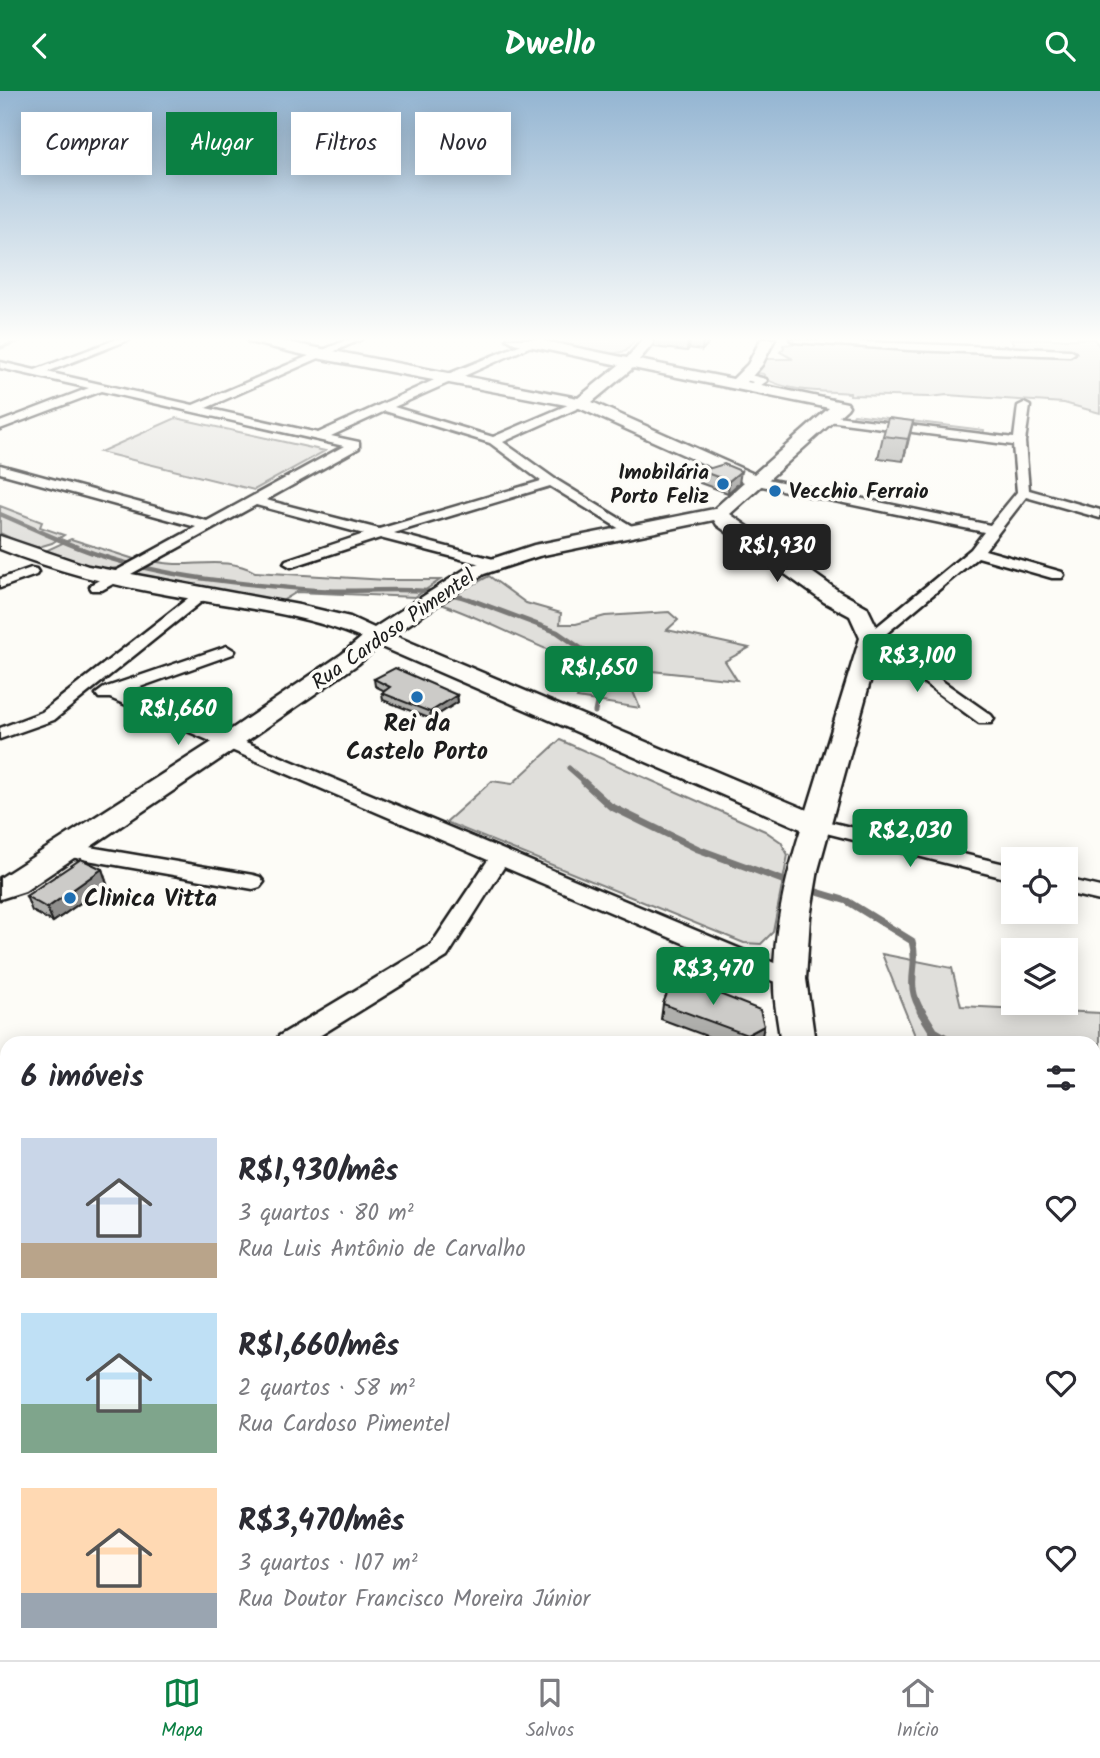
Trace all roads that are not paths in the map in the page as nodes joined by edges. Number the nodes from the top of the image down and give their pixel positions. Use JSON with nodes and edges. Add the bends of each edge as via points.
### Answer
{"nodes":[{"id":1,"x":36,"y":412,"type":"edge"},
{"id":2,"x":209,"y":412,"type":"edge"},
{"id":3,"x":372,"y":412,"type":"edge"},
{"id":4,"x":400,"y":412,"type":"edge"},
{"id":5,"x":560,"y":412,"type":"edge"},
{"id":6,"x":602,"y":412,"type":"edge"},
{"id":7,"x":839,"y":412,"type":"edge"},
{"id":8,"x":849,"y":412,"type":"edge"},
{"id":9,"x":1023,"y":412,"type":"edge"},
{"id":10,"x":0,"y":426,"type":"edge"},
{"id":11,"x":1006,"y":427,"type":"dead end"},
{"id":12,"x":1019,"y":435,"type":"junction"},
{"id":13,"x":322,"y":436,"type":"junction"},
{"id":14,"x":494,"y":441,"type":"junction"},
{"id":15,"x":0,"y":470,"type":"edge"},
{"id":16,"x":757,"y":481,"type":"junction"},
{"id":17,"x":551,"y":482,"type":"junction"},
{"id":18,"x":1023,"y":492,"type":"junction"},
{"id":19,"x":256,"y":501,"type":"junction"},
{"id":20,"x":720,"y":513,"type":"junction"},
{"id":21,"x":1100,"y":514,"type":"edge"},
{"id":22,"x":209,"y":526,"type":"junction"},
{"id":23,"x":994,"y":530,"type":"junction"},
{"id":24,"x":633,"y":531,"type":"junction"},
{"id":25,"x":380,"y":533,"type":"junction"},
{"id":26,"x":0,"y":542,"type":"edge"},
{"id":27,"x":976,"y":552,"type":"junction"},
{"id":28,"x":0,"y":557,"type":"edge"},
{"id":29,"x":291,"y":562,"type":"dead end"},
{"id":30,"x":492,"y":563,"type":"junction"},
{"id":31,"x":31,"y":572,"type":"junction"},
{"id":32,"x":1057,"y":575,"type":"dead end"},
{"id":33,"x":112,"y":579,"type":"junction"},
{"id":34,"x":0,"y":584,"type":"edge"},
{"id":35,"x":195,"y":600,"type":"junction"},
{"id":36,"x":871,"y":638,"type":"junction"},
{"id":37,"x":370,"y":643,"type":"junction"},
{"id":38,"x":227,"y":650,"type":"dead end"},
{"id":39,"x":110,"y":692,"type":"junction"},
{"id":40,"x":48,"y":716,"type":"junction"},
{"id":41,"x":985,"y":719,"type":"dead end"},
{"id":42,"x":0,"y":734,"type":"edge"},
{"id":43,"x":229,"y":742,"type":"junction"},
{"id":44,"x":810,"y":846,"type":"junction"},
{"id":45,"x":66,"y":850,"type":"junction"},
{"id":46,"x":500,"y":857,"type":"junction"},
{"id":47,"x":1001,"y":871,"type":"edge"},
{"id":48,"x":253,"y":882,"type":"dead end"},
{"id":49,"x":0,"y":889,"type":"edge"},
{"id":50,"x":1078,"y":889,"type":"edge"},
{"id":51,"x":1100,"y":894,"type":"edge"},
{"id":52,"x":790,"y":979,"type":"junction"},
{"id":53,"x":307,"y":1036,"type":"edge"},
{"id":54,"x":797,"y":1036,"type":"edge"}],
"edges":[{"from":1,"to":10,"type":"street"},
{"from":2,"to":13,"type":"street"},
{"from":3,"to":13,"type":"street"},
{"from":4,"to":14,"type":"street"},
{"from":5,"to":14,"type":"street"},
{"from":6,"to":16,"type":"street"},
{"from":7,"to":16,"type":"street","name":"Rua Cardoso Pimentel"},
{"from":8,"to":12,"type":"street"},
{"from":9,"to":12,"type":"street"},
{"from":11,"to":12,"type":"street"},
{"from":12,"to":18,"type":"street"},
{"from":13,"to":19,"type":"street","via":[[355,445]]},
{"from":14,"to":17,"type":"street"},
{"from":15,"to":22,"type":"street"},
{"from":16,"to":20,"type":"street","name":"Rua Cardoso Pimentel"},
{"from":16,"to":23,"type":"street"},
{"from":17,"to":24,"type":"street"},
{"from":17,"to":25,"type":"street"},
{"from":18,"to":21,"type":"street"},
{"from":18,"to":23,"type":"street"},
{"from":19,"to":22,"type":"street"},
{"from":19,"to":25,"type":"street"},
{"from":20,"to":24,"type":"street","name":"Rua Cardoso Pimentel"},
{"from":20,"to":36,"type":"street","via":[[724,521],[859,612]]},
{"from":22,"to":33,"type":"street"},
{"from":23,"to":27,"type":"street"},
{"from":24,"to":30,"type":"street","name":"Rua Cardoso Pimentel"},
{"from":25,"to":29,"type":"street"},
{"from":25,"to":30,"type":"street"},
{"from":26,"to":33,"type":"street","via":[[52,564]]},
{"from":27,"to":32,"type":"street"},
{"from":27,"to":36,"type":"street"},
{"from":28,"to":31,"type":"street"},
{"from":30,"to":37,"type":"street","name":"Rua Cardoso Pimentel","via":[[452,584]]},
{"from":31,"to":33,"type":"street"},
{"from":31,"to":34,"type":"street"},
{"from":33,"to":35,"type":"street"},
{"from":35,"to":37,"type":"street"},
{"from":35,"to":40,"type":"street"},
{"from":36,"to":41,"type":"street"},
{"from":36,"to":44,"type":"street"},
{"from":37,"to":43,"type":"street","name":"Rua Cardoso Pimentel"},
{"from":37,"to":44,"type":"street","via":[[611,746]]},
{"from":38,"to":39,"type":"street"},
{"from":39,"to":40,"type":"street"},
{"from":39,"to":43,"type":"street"},
{"from":40,"to":42,"type":"street"},
{"from":43,"to":45,"type":"street","name":"Rua Cardoso Pimentel"},
{"from":43,"to":46,"type":"street"},
{"from":44,"to":47,"type":"street"},
{"from":44,"to":52,"type":"street","via":[[794,917]]},
{"from":45,"to":48,"type":"street"},
{"from":45,"to":49,"type":"street","name":"Rua Cardoso Pimentel"},
{"from":46,"to":52,"type":"street"},
{"from":46,"to":53,"type":"street","via":[[439,951]]},
{"from":50,"to":51,"type":"street"},
{"from":52,"to":54,"type":"street"}]}
